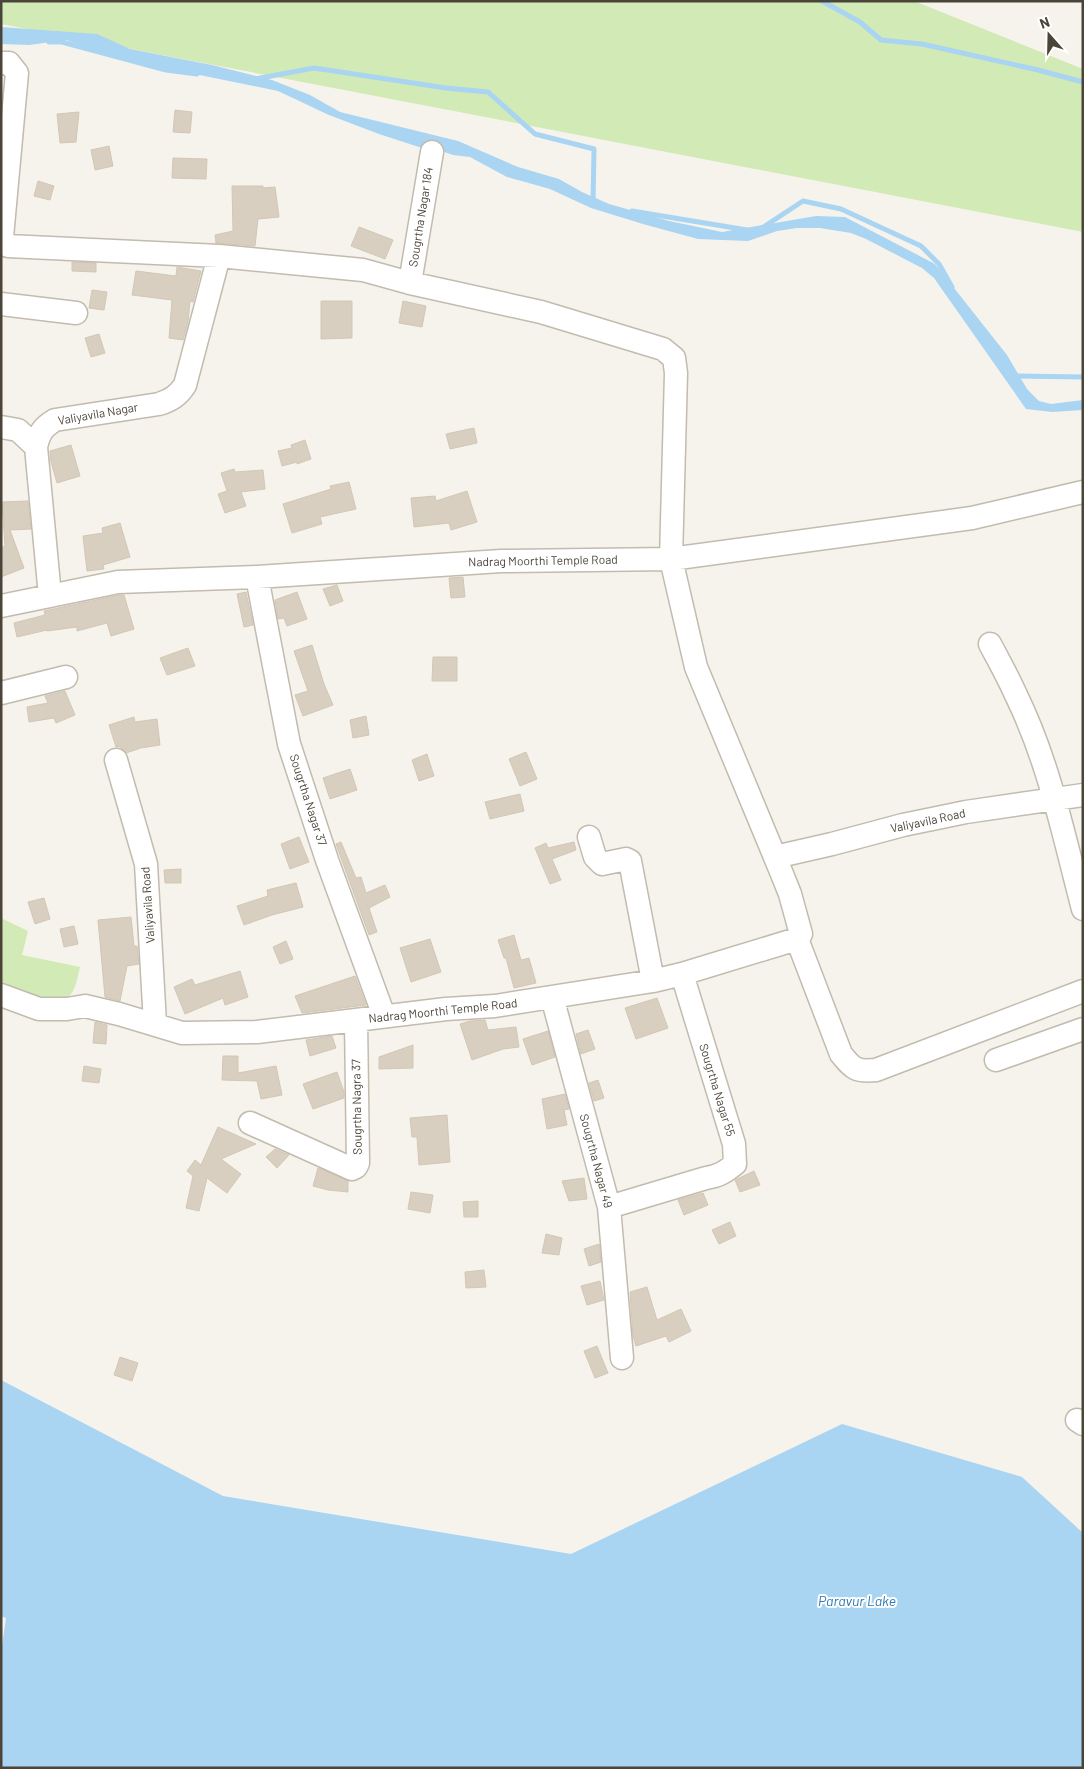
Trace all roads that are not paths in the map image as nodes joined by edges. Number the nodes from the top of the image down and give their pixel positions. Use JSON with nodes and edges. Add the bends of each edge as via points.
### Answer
{"nodes":[{"id":1,"x":9,"y":68,"type":"edge"},
{"id":2,"x":432,"y":152,"type":"dead end"},
{"id":3,"x":219,"y":256,"type":"junction"},
{"id":4,"x":410,"y":283,"type":"junction"},
{"id":5,"x":1,"y":304,"type":"edge"},
{"id":6,"x":76,"y":313,"type":"dead end"},
{"id":7,"x":1,"y":427,"type":"edge"},
{"id":8,"x":36,"y":447,"type":"junction"},
{"id":9,"x":1083,"y":492,"type":"edge"},
{"id":10,"x":671,"y":559,"type":"junction"},
{"id":11,"x":257,"y":576,"type":"junction"},
{"id":12,"x":50,"y":596,"type":"junction"},
{"id":13,"x":1,"y":606,"type":"edge"},
{"id":14,"x":990,"y":644,"type":"dead end"},
{"id":15,"x":66,"y":676,"type":"dead end"},
{"id":16,"x":1,"y":694,"type":"edge"},
{"id":17,"x":116,"y":760,"type":"dead end"},
{"id":18,"x":1083,"y":795,"type":"edge"},
{"id":19,"x":1054,"y":798,"type":"junction"},
{"id":20,"x":589,"y":837,"type":"dead end"},
{"id":21,"x":775,"y":857,"type":"junction"},
{"id":22,"x":1083,"y":909,"type":"edge"},
{"id":23,"x":797,"y":939,"type":"junction"},
{"id":24,"x":682,"y":974,"type":"junction"},
{"id":25,"x":653,"y":981,"type":"junction"},
{"id":26,"x":1083,"y":990,"type":"edge"},
{"id":27,"x":1,"y":995,"type":"edge"},
{"id":28,"x":552,"y":997,"type":"junction"},
{"id":29,"x":384,"y":1016,"type":"junction"},
{"id":30,"x":356,"y":1020,"type":"junction"},
{"id":31,"x":155,"y":1024,"type":"junction"},
{"id":32,"x":1083,"y":1029,"type":"edge"},
{"id":33,"x":996,"y":1060,"type":"dead end"},
{"id":34,"x":250,"y":1124,"type":"dead end"},
{"id":35,"x":609,"y":1207,"type":"junction"},
{"id":36,"x":622,"y":1358,"type":"dead end"}],
"edges":[{"from":1,"to":3,"type":"street","via":[[2,237],[8,246]]},
{"from":2,"to":4,"type":"street","name":"Sougrtha Nagar 184"},
{"from":3,"to":4,"type":"street","via":[[363,270]]},
{"from":3,"to":8,"type":"street","name":"Valiyavila Nagar","via":[[185,385],[178,395],[158,404],[55,420],[38,435]]},
{"from":4,"to":10,"type":"street","via":[[541,312],[663,349],[674,358]]},
{"from":5,"to":6,"type":"street"},
{"from":7,"to":8,"type":"street","via":[[18,430]]},
{"from":8,"to":12,"type":"street"},
{"from":9,"to":10,"type":"street","name":"Nadrag Moorthi Temple Road","via":[[972,518]]},
{"from":10,"to":11,"type":"street","name":"Nadrag Moorthi Temple Road","via":[[501,561]]},
{"from":10,"to":21,"type":"street","via":[[696,667]]},
{"from":11,"to":12,"type":"street","name":"Nadrag Moorthi Temple Road","via":[[118,582]]},
{"from":11,"to":29,"type":"street","name":"Sougrtha Nagar 37","via":[[289,744]]},
{"from":12,"to":13,"type":"street","name":"Nadrag Moorthi Temple Road"},
{"from":14,"to":19,"type":"street","via":[[1020,703]]},
{"from":15,"to":16,"type":"street"},
{"from":17,"to":31,"type":"street","name":"Valiyavila Road","via":[[146,864]]},
{"from":18,"to":19,"type":"street","name":"Valiyavila Road"},
{"from":19,"to":21,"type":"street","name":"Valiyavila Road","via":[[903,825]]},
{"from":19,"to":22,"type":"street"},
{"from":20,"to":25,"type":"street","via":[[595,857],[602,864],[630,861]]},
{"from":21,"to":23,"type":"street","via":[[799,927]]},
{"from":23,"to":24,"type":"street","name":"Nadrag Moorthi Temple Road"},
{"from":23,"to":26,"type":"street","via":[[841,1054],[852,1067],[863,1072],[876,1070]]},
{"from":24,"to":25,"type":"street","name":"Nadrag Moorthi Temple Road"},
{"from":24,"to":35,"type":"street","name":"Sougrtha Nagar 55","via":[[734,1144],[735,1164],[715,1177]]},
{"from":25,"to":28,"type":"street","name":"Nadrag Moorthi Temple Road"},
{"from":27,"to":31,"type":"street","name":"Nadrag Moorthi Temple Road","via":[[39,1009],[85,1006]]},
{"from":28,"to":29,"type":"street","name":"Nadrag Moorthi Temple Road","via":[[495,1006]]},
{"from":28,"to":35,"type":"street","name":"Sougrtha Nagar 49"},
{"from":29,"to":30,"type":"street","name":"Nadrag Moorthi Temple Road"},
{"from":30,"to":31,"type":"street","name":"Nadrag Moorthi Temple Road","via":[[257,1032],[182,1033]]},
{"from":30,"to":34,"type":"street","name":"Sougrtha Nagra 37","via":[[356,1167],[352,1169]]},
{"from":32,"to":33,"type":"street"},
{"from":35,"to":36,"type":"street","name":"Sougrtha Nagar 49"}]}
